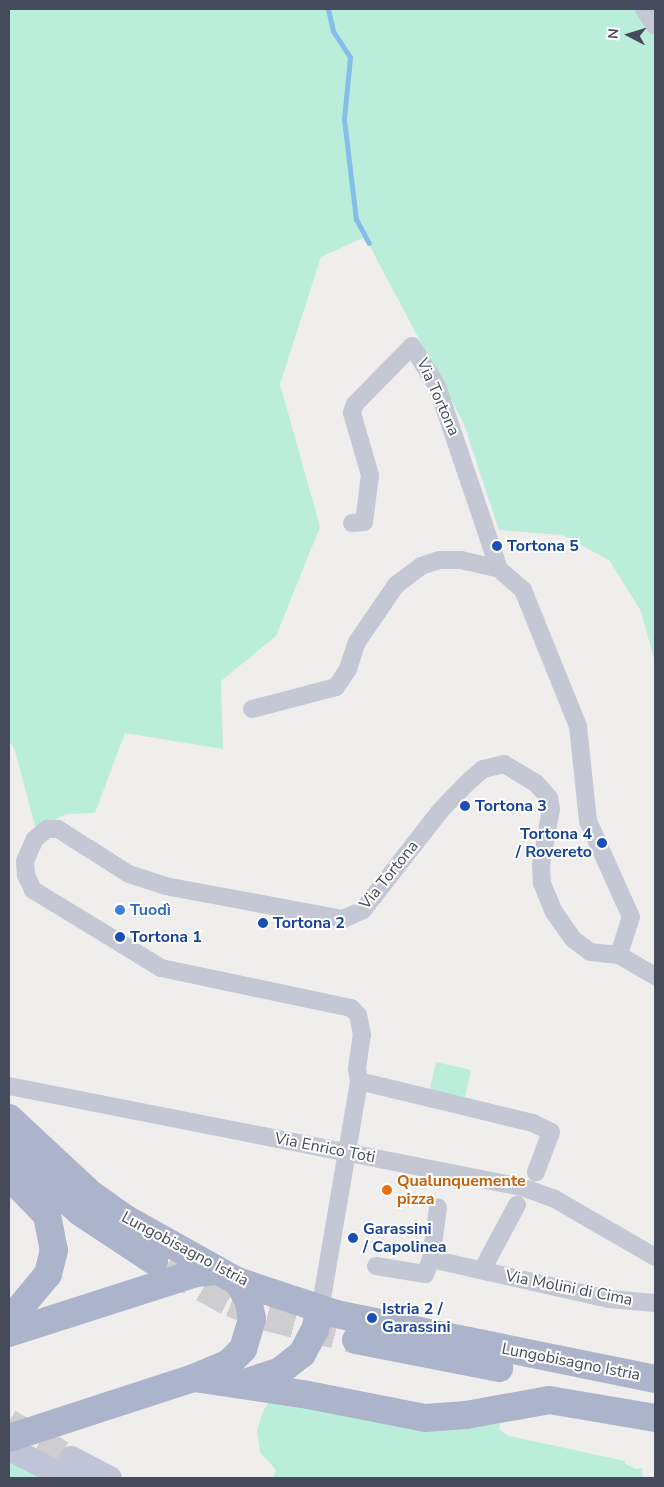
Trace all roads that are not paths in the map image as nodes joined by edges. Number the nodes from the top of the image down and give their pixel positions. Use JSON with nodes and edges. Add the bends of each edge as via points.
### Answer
{"nodes":[{"id":1,"x":644,"y":9,"type":"edge"},
{"id":2,"x":655,"y":26,"type":"edge"},
{"id":3,"x":352,"y":523,"type":"dead end"},
{"id":4,"x":499,"y":569,"type":"junction"},
{"id":5,"x":252,"y":709,"type":"dead end"},
{"id":6,"x":619,"y":955,"type":"junction"},
{"id":7,"x":655,"y":976,"type":"edge"},
{"id":8,"x":359,"y":1081,"type":"junction"},
{"id":9,"x":9,"y":1086,"type":"edge"},
{"id":10,"x":9,"y":1118,"type":"edge"},
{"id":11,"x":9,"y":1150,"type":"edge"},
{"id":12,"x":346,"y":1152,"type":"junction"},
{"id":13,"x":536,"y":1172,"type":"dead end"},
{"id":14,"x":9,"y":1176,"type":"edge"},
{"id":15,"x":517,"y":1205,"type":"dead end"},
{"id":16,"x":438,"y":1207,"type":"dead end"},
{"id":17,"x":655,"y":1257,"type":"edge"},
{"id":18,"x":431,"y":1258,"type":"junction"},
{"id":19,"x":154,"y":1261,"type":"tunnel mouth"},
{"id":20,"x":376,"y":1266,"type":"dead end"},
{"id":21,"x":482,"y":1270,"type":"junction"},
{"id":22,"x":228,"y":1276,"type":"junction"},
{"id":23,"x":655,"y":1303,"type":"edge"},
{"id":24,"x":320,"y":1310,"type":"junction"},
{"id":25,"x":9,"y":1321,"type":"edge"},
{"id":26,"x":9,"y":1333,"type":"edge"},
{"id":27,"x":356,"y":1340,"type":"tunnel mouth"},
{"id":28,"x":194,"y":1378,"type":"junction"},
{"id":29,"x":655,"y":1379,"type":"edge"},
{"id":30,"x":238,"y":1384,"type":"junction"},
{"id":31,"x":655,"y":1398,"type":"edge"},
{"id":32,"x":655,"y":1418,"type":"edge"},
{"id":33,"x":9,"y":1425,"type":"edge"},
{"id":34,"x":46,"y":1426,"type":"junction"},
{"id":35,"x":9,"y":1438,"type":"edge"},
{"id":36,"x":9,"y":1448,"type":"edge"},
{"id":37,"x":69,"y":1468,"type":"edge"},
{"id":38,"x":110,"y":1478,"type":"edge"}],
"edges":[{"from":1,"to":2,"type":"street"},
{"from":3,"to":4,"type":"street","name":"Via Tortona","via":[[364,522],[370,476],[352,413],[355,404],[412,346],[436,386]]},
{"from":4,"to":5,"type":"street","name":"Via Tortona","via":[[461,560],[439,560],[421,566],[396,585],[357,642],[348,669],[336,687]]},
{"from":4,"to":6,"type":"street","name":"Via Tortona","via":[[522,590],[578,726],[588,820],[631,917]]},
{"from":6,"to":7,"type":"street"},
{"from":6,"to":8,"type":"street","name":"Via Tortona","via":[[583,949],[554,912],[542,883],[541,865],[551,809],[549,798],[536,783],[504,764],[483,769],[468,782],[440,811],[363,910],[343,919],[165,886],[129,874],[58,829],[47,828],[35,839],[25,861],[26,875],[33,890],[161,968],[351,1008],[358,1015],[362,1035],[357,1069]]},
{"from":8,"to":12,"type":"street","name":"Via Tortona"},
{"from":8,"to":13,"type":"street","via":[[533,1123],[551,1132]]},
{"from":9,"to":12,"type":"street","name":"Via Enrico Toti"},
{"from":10,"to":22,"type":"main road","name":"Lungobisagno Istria","via":[[92,1195],[126,1219]]},
{"from":11,"to":19,"type":"main road","name":"Lungobisagno Istria","via":[[80,1212]]},
{"from":12,"to":17,"type":"street","name":"Via Enrico Toti","via":[[536,1191]]},
{"from":12,"to":24,"type":"street","name":"Via Tortona"},
{"from":14,"to":25,"type":"main road","via":[[47,1215],[54,1250],[48,1274]]},
{"from":15,"to":21,"type":"street","name":"Via Molini di Cima"},
{"from":16,"to":18,"type":"street"},
{"from":18,"to":20,"type":"street","via":[[424,1274]]},
{"from":18,"to":21,"type":"street","name":"Via Molini di Cima"},
{"from":21,"to":23,"type":"street","name":"Via Molini di Cima","via":[[609,1299]]},
{"from":22,"to":24,"type":"main road","name":"Lungobisagno Istria"},
{"from":22,"to":26,"type":"main road","via":[[196,1272]]},
{"from":22,"to":28,"type":"main road","via":[[252,1309],[248,1340],[229,1363]]},
{"from":24,"to":29,"type":"main road","name":"Lungobisagno Istria"},
{"from":24,"to":30,"type":"main road","via":[[310,1342],[297,1358],[267,1377]]},
{"from":27,"to":31,"type":"main road","name":"Lungobisagno Istria"},
{"from":28,"to":30,"type":"main road"},
{"from":28,"to":34,"type":"main road"},
{"from":30,"to":32,"type":"main road","via":[[425,1418],[466,1415],[548,1400]]},
{"from":33,"to":34,"type":"main road"},
{"from":34,"to":35,"type":"main road"},
{"from":36,"to":37,"type":"main road"},
{"from":37,"to":38,"type":"main road"}]}
